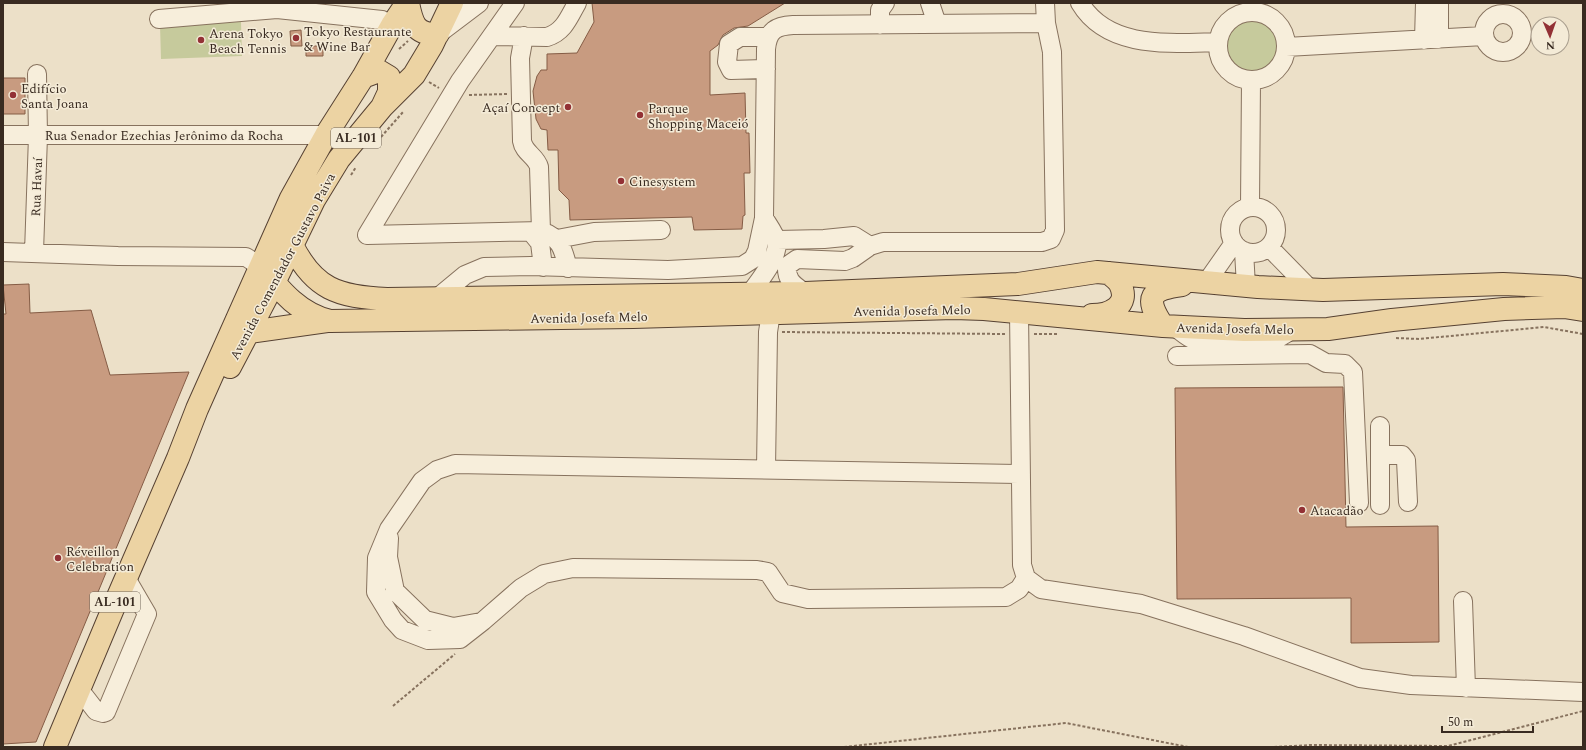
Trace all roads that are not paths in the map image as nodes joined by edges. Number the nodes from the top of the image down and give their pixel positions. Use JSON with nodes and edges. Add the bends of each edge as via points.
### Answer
{"nodes":[{"id":1,"x":408,"y":3,"type":"edge"},
{"id":2,"x":452,"y":3,"type":"edge"},
{"id":3,"x":479,"y":3,"type":"edge"},
{"id":4,"x":515,"y":3,"type":"edge"},
{"id":5,"x":577,"y":3,"type":"edge"},
{"id":6,"x":885,"y":3,"type":"edge"},
{"id":7,"x":930,"y":3,"type":"edge"},
{"id":8,"x":1045,"y":3,"type":"edge"},
{"id":9,"x":1080,"y":3,"type":"edge"},
{"id":10,"x":1425,"y":4,"type":"edge"},
{"id":11,"x":159,"y":19,"type":"dead end"},
{"id":12,"x":1046,"y":23,"type":"junction"},
{"id":13,"x":880,"y":24,"type":"junction"},
{"id":14,"x":937,"y":24,"type":"junction"},
{"id":15,"x":392,"y":25,"type":"junction"},
{"id":16,"x":438,"y":34,"type":"junction"},
{"id":17,"x":492,"y":36,"type":"junction"},
{"id":18,"x":524,"y":36,"type":"junction"},
{"id":19,"x":1484,"y":36,"type":"dead end"},
{"id":20,"x":768,"y":37,"type":"junction"},
{"id":21,"x":1432,"y":39,"type":"junction"},
{"id":22,"x":1218,"y":42,"type":"junction"},
{"id":23,"x":1286,"y":47,"type":"junction"},
{"id":24,"x":766,"y":69,"type":"junction"},
{"id":25,"x":37,"y":74,"type":"dead end"},
{"id":26,"x":363,"y":77,"type":"junction"},
{"id":27,"x":1251,"y":80,"type":"junction"},
{"id":28,"x":382,"y":107,"type":"junction"},
{"id":29,"x":326,"y":135,"type":"junction"},
{"id":30,"x":3,"y":136,"type":"edge"},
{"id":31,"x":38,"y":136,"type":"junction"},
{"id":32,"x":1250,"y":207,"type":"junction"},
{"id":33,"x":764,"y":218,"type":"junction"},
{"id":34,"x":660,"y":230,"type":"dead end"},
{"id":35,"x":543,"y":234,"type":"junction"},
{"id":36,"x":776,"y":240,"type":"junction"},
{"id":37,"x":292,"y":244,"type":"junction"},
{"id":38,"x":870,"y":246,"type":"junction"},
{"id":39,"x":1251,"y":248,"type":"junction"},
{"id":40,"x":3,"y":252,"type":"edge"},
{"id":41,"x":34,"y":252,"type":"junction"},
{"id":42,"x":543,"y":267,"type":"junction"},
{"id":43,"x":568,"y":268,"type":"junction"},
{"id":44,"x":1109,"y":273,"type":"junction"},
{"id":45,"x":267,"y":275,"type":"junction"},
{"id":46,"x":1204,"y":282,"type":"junction"},
{"id":47,"x":328,"y":287,"type":"junction"},
{"id":48,"x":1252,"y":287,"type":"junction"},
{"id":49,"x":1310,"y":289,"type":"junction"},
{"id":50,"x":1583,"y":290,"type":"edge"},
{"id":51,"x":805,"y":293,"type":"junction"},
{"id":52,"x":749,"y":295,"type":"junction"},
{"id":53,"x":436,"y":299,"type":"junction"},
{"id":54,"x":1583,"y":310,"type":"edge"},
{"id":55,"x":306,"y":312,"type":"junction"},
{"id":56,"x":1019,"y":312,"type":"junction"},
{"id":57,"x":330,"y":321,"type":"junction"},
{"id":58,"x":770,"y":322,"type":"junction"},
{"id":59,"x":1061,"y":325,"type":"junction"},
{"id":60,"x":1168,"y":326,"type":"junction"},
{"id":61,"x":1292,"y":329,"type":"junction"},
{"id":62,"x":249,"y":332,"type":"junction"},
{"id":63,"x":1235,"y":349,"type":"junction"},
{"id":64,"x":1177,"y":356,"type":"dead end"},
{"id":65,"x":1380,"y":426,"type":"dead end"},
{"id":66,"x":1356,"y":444,"type":"junction"},
{"id":67,"x":1380,"y":450,"type":"junction"},
{"id":68,"x":178,"y":458,"type":"junction"},
{"id":69,"x":766,"y":469,"type":"junction"},
{"id":70,"x":1021,"y":474,"type":"junction"},
{"id":71,"x":1408,"y":502,"type":"dead end"},
{"id":72,"x":1359,"y":503,"type":"dead end"},
{"id":73,"x":1380,"y":505,"type":"dead end"},
{"id":74,"x":389,"y":529,"type":"junction"},
{"id":75,"x":126,"y":578,"type":"junction"},
{"id":76,"x":1026,"y":578,"type":"junction"},
{"id":77,"x":1463,"y":601,"type":"dead end"},
{"id":78,"x":410,"y":604,"type":"junction"},
{"id":79,"x":393,"y":620,"type":"junction"},
{"id":80,"x":483,"y":621,"type":"junction"},
{"id":81,"x":1466,"y":688,"type":"junction"},
{"id":82,"x":79,"y":689,"type":"junction"},
{"id":83,"x":1583,"y":692,"type":"edge"},
{"id":84,"x":55,"y":747,"type":"edge"}],
"edges":[{"from":1,"to":15,"type":"main road","name":"Avenida Comendador Gustavo Paiva","number":"AL-101"},
{"from":1,"to":16,"type":"main road","via":[[417,29],[423,33]]},
{"from":2,"to":16,"type":"main road","name":"Avenida Comendador Gustavo Paiva","number":"AL-101"},
{"from":3,"to":16,"type":"street"},
{"from":4,"to":17,"type":"street"},
{"from":5,"to":18,"type":"street","via":[[561,30],[554,35]]},
{"from":6,"to":13,"type":"street","via":[[880,10]]},
{"from":7,"to":14,"type":"street"},
{"from":8,"to":12,"type":"street"},
{"from":9,"to":22,"type":"street","via":[[1101,27],[1116,34],[1158,43]]},
{"from":10,"to":21,"type":"street"},
{"from":11,"to":15,"type":"street","via":[[278,9],[382,20]]},
{"from":12,"to":14,"type":"street"},
{"from":12,"to":38,"type":"street","via":[[1052,52],[1055,230],[1051,239],[1042,242],[883,242]]},
{"from":13,"to":14,"type":"street"},
{"from":13,"to":20,"type":"street","via":[[786,26],[772,31]]},
{"from":15,"to":26,"type":"main road","name":"Avenida Comendador Gustavo Paiva","number":"AL-101"},
{"from":16,"to":28,"type":"main road","name":"Avenida Comendador Gustavo Paiva","number":"AL-101","via":[[414,75]]},
{"from":17,"to":18,"type":"street"},
{"from":17,"to":35,"type":"street","via":[[451,95],[367,235]]},
{"from":18,"to":35,"type":"street","via":[[520,48],[523,148],[537,161],[539,167]]},
{"from":19,"to":21,"type":"street"},
{"from":20,"to":24,"type":"street"},
{"from":20,"to":24,"type":"street","via":[[740,37],[728,44],[727,62],[731,70]]},
{"from":21,"to":23,"type":"street"},
{"from":22,"to":23,"type":"street","via":[[1221,32],[1230,20],[1244,13],[1254,12],[1264,14],[1280,27]]},
{"from":22,"to":27,"type":"street","via":[[1219,56],[1226,68],[1237,77]]},
{"from":23,"to":27,"type":"street","via":[[1284,57],[1275,70],[1262,78]]},
{"from":24,"to":33,"type":"street"},
{"from":25,"to":31,"type":"street","name":"Rua Havaí"},
{"from":26,"to":28,"type":"main road","via":[[378,71],[389,77],[389,92]]},
{"from":26,"to":29,"type":"main road","name":"Avenida Comendador Gustavo Paiva","number":"AL-101"},
{"from":27,"to":32,"type":"street"},
{"from":28,"to":37,"type":"main road","name":"Avenida Comendador Gustavo Paiva","number":"AL-101","via":[[339,159],[314,200]]},
{"from":29,"to":31,"type":"street","name":"Rua Senador Ezechias Jerônimo da Rocha"},
{"from":29,"to":45,"type":"main road","name":"Avenida Comendador Gustavo Paiva","number":"AL-101","via":[[291,198]]},
{"from":30,"to":31,"type":"street","name":"Rua Senador Ezechias Jerônimo da Rocha"},
{"from":31,"to":41,"type":"street","name":"Rua Havaí"},
{"from":32,"to":39,"type":"street","via":[[1238,213],[1230,230]]},
{"from":32,"to":39,"type":"street","via":[[1268,212],[1276,223],[1276,236]]},
{"from":33,"to":36,"type":"street"},
{"from":33,"to":43,"type":"street","via":[[757,251],[753,259],[742,266],[668,270]]},
{"from":34,"to":35,"type":"street"},
{"from":35,"to":42,"type":"street","via":[[540,243]]},
{"from":35,"to":43,"type":"street","via":[[564,253]]},
{"from":36,"to":38,"type":"street","via":[[854,236]]},
{"from":36,"to":52,"type":"street","via":[[770,264]]},
{"from":37,"to":45,"type":"main road","name":"Avenida Comendador Gustavo Paiva","number":"AL-101"},
{"from":37,"to":47,"type":"main road","name":"Avenida Josefa Melo","via":[[307,271]]},
{"from":38,"to":51,"type":"street","via":[[845,261],[792,260],[787,266],[789,281]]},
{"from":39,"to":46,"type":"street"},
{"from":39,"to":48,"type":"street"},
{"from":39,"to":49,"type":"street"},
{"from":40,"to":41,"type":"street"},
{"from":41,"to":45,"type":"street","via":[[118,256],[246,257]]},
{"from":42,"to":43,"type":"street"},
{"from":42,"to":53,"type":"street","via":[[484,267],[465,275]]},
{"from":44,"to":46,"type":"main road","name":"Avenida Josefa Melo"},
{"from":44,"to":51,"type":"main road","name":"Avenida Josefa Melo","via":[[1078,274],[1018,284]]},
{"from":44,"to":59,"type":"main road","via":[[1120,284],[1122,296],[1114,311]]},
{"from":45,"to":55,"type":"main road","name":"Avenida Josefa Melo"},
{"from":45,"to":62,"type":"main road","name":"Avenida Comendador Gustavo Paiva","number":"AL-101"},
{"from":45,"to":68,"type":"main road","name":"Avenida Comendador Gustavo Paiva","number":"AL-101","via":[[197,409]]},
{"from":46,"to":48,"type":"main road","name":"Avenida Josefa Melo"},
{"from":46,"to":60,"type":"main road","via":[[1163,287],[1156,292],[1153,298],[1155,315]]},
{"from":47,"to":53,"type":"main road","name":"Avenida Josefa Melo","via":[[361,298]]},
{"from":47,"to":55,"type":"main road","via":[[314,290],[310,294],[305,303]]},
{"from":48,"to":49,"type":"main road","name":"Avenida Josefa Melo"},
{"from":49,"to":50,"type":"main road","name":"Avenida Josefa Melo","via":[[1503,284]]},
{"from":51,"to":52,"type":"main road","name":"Avenida Josefa Melo"},
{"from":52,"to":53,"type":"main road","name":"Avenida Josefa Melo"},
{"from":54,"to":61,"type":"main road","name":"Avenida Josefa Melo","via":[[1564,307],[1504,310],[1392,320],[1328,329]]},
{"from":55,"to":57,"type":"main road","name":"Avenida Josefa Melo"},
{"from":56,"to":58,"type":"main road","name":"Avenida Josefa Melo","via":[[954,308]]},
{"from":56,"to":59,"type":"main road","name":"Avenida Josefa Melo"},
{"from":56,"to":70,"type":"street"},
{"from":57,"to":58,"type":"main road","name":"Avenida Josefa Melo","via":[[633,317]]},
{"from":57,"to":62,"type":"main road"},
{"from":58,"to":69,"type":"street"},
{"from":59,"to":60,"type":"main road","name":"Avenida Josefa Melo"},
{"from":60,"to":61,"type":"main road","name":"Avenida Josefa Melo","via":[[1244,330]]},
{"from":60,"to":63,"type":"street","via":[[1191,339]]},
{"from":61,"to":63,"type":"street","via":[[1276,339]]},
{"from":62,"to":68,"type":"main road","name":"Avenida Comendador Gustavo Paiva","number":"AL-101"},
{"from":63,"to":64,"type":"street"},
{"from":63,"to":66,"type":"street","via":[[1310,354],[1326,363],[1345,364],[1353,372]]},
{"from":65,"to":67,"type":"street"},
{"from":66,"to":67,"type":"street"},
{"from":66,"to":72,"type":"street"},
{"from":67,"to":71,"type":"street","via":[[1402,454],[1406,460]]},
{"from":67,"to":73,"type":"street"},
{"from":68,"to":75,"type":"main road","name":"Avenida Comendador Gustavo Paiva","number":"AL-101"},
{"from":69,"to":70,"type":"street"},
{"from":69,"to":74,"type":"street","via":[[455,464],[437,470],[422,481]]},
{"from":70,"to":76,"type":"street","via":[[1022,565]]},
{"from":74,"to":78,"type":"street","via":[[388,557],[395,591]]},
{"from":74,"to":79,"type":"street","via":[[377,558],[376,592]]},
{"from":75,"to":82,"type":"main road","name":"Avenida Comendador Gustavo Paiva","number":"AL-101"},
{"from":75,"to":82,"type":"street","via":[[146,611],[146,616],[106,712],[96,711]]},
{"from":76,"to":80,"type":"street","via":[[1019,590],[1006,597],[808,599],[782,593],[768,572],[758,570],[573,568],[544,574],[521,588]]},
{"from":76,"to":81,"type":"street","via":[[1041,589],[1141,604],[1244,636],[1360,678],[1411,685]]},
{"from":77,"to":81,"type":"street"},
{"from":78,"to":79,"type":"street","via":[[414,615],[410,622],[403,625]]},
{"from":78,"to":80,"type":"street","via":[[425,620],[453,627]]},
{"from":79,"to":80,"type":"street","via":[[402,630],[428,640],[460,639]]},
{"from":81,"to":83,"type":"street"},
{"from":82,"to":84,"type":"main road","name":"Avenida Comendador Gustavo Paiva","number":"AL-101"}]}
